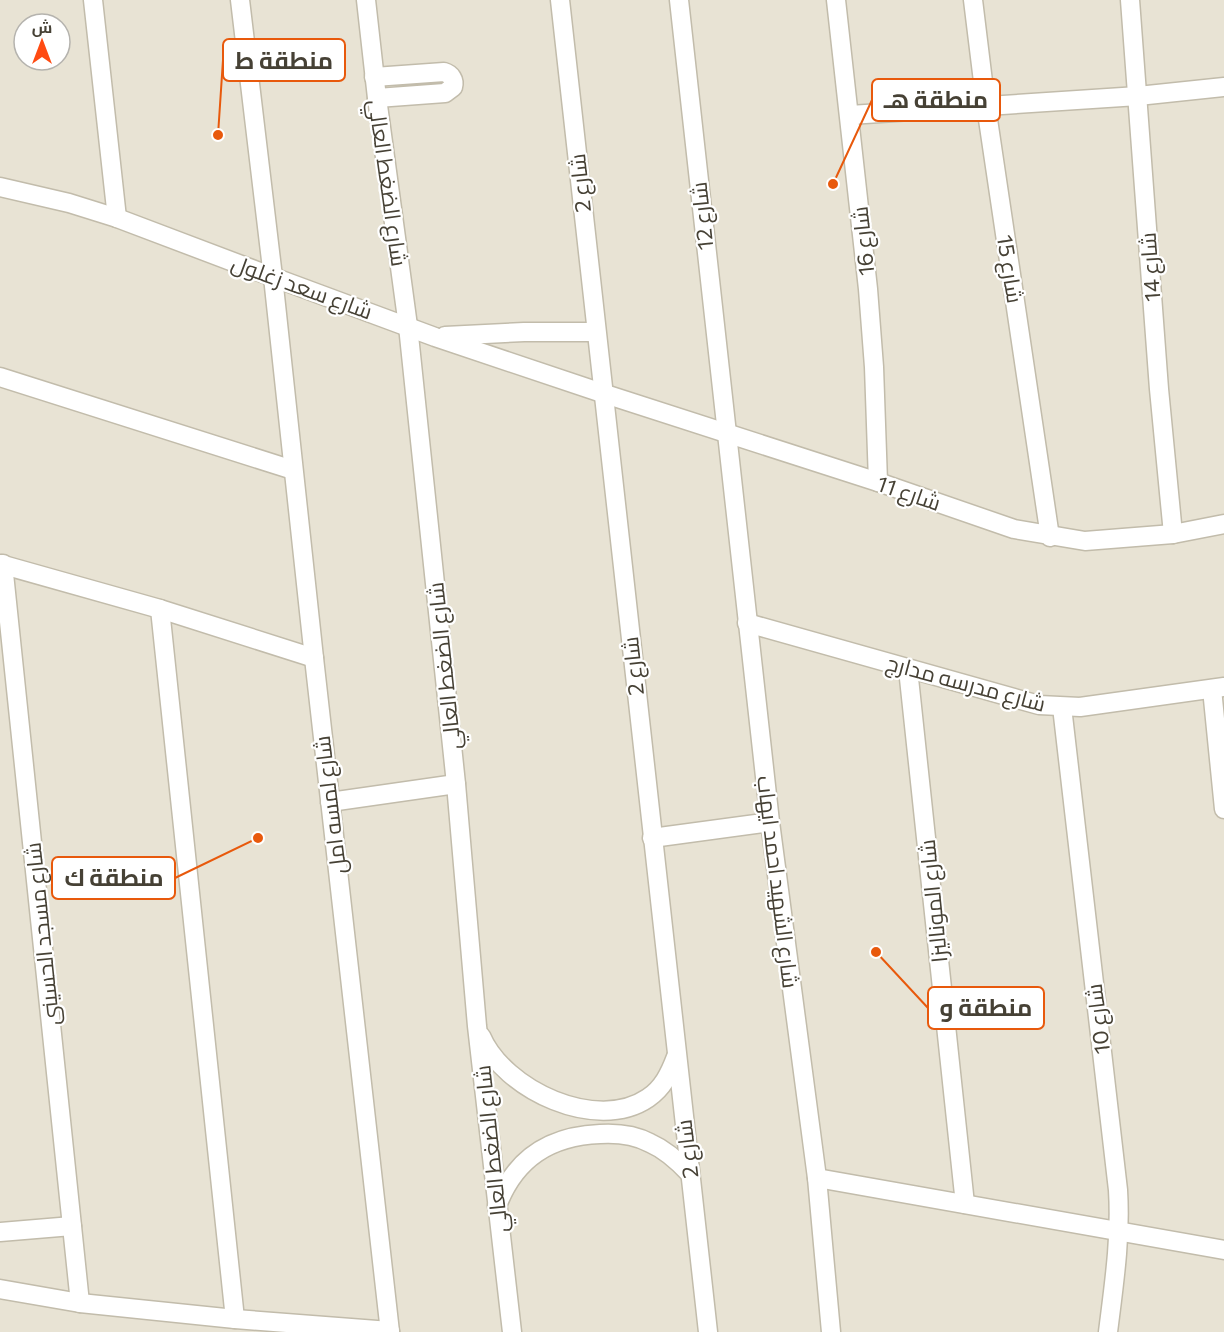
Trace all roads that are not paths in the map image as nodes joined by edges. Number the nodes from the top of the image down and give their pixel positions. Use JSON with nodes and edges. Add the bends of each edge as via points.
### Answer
{"nodes":[{"id":1,"x":93,"y":0,"type":"edge"},
{"id":2,"x":240,"y":0,"type":"edge"},
{"id":3,"x":366,"y":0,"type":"edge"},
{"id":4,"x":560,"y":0,"type":"edge"},
{"id":5,"x":679,"y":0,"type":"edge"},
{"id":6,"x":836,"y":0,"type":"edge"},
{"id":7,"x":973,"y":0,"type":"edge"},
{"id":8,"x":1130,"y":0,"type":"edge"},
{"id":9,"x":374,"y":76,"type":"junction"},
{"id":10,"x":1224,"y":87,"type":"edge"},
{"id":11,"x":1138,"y":96,"type":"junction"},
{"id":12,"x":377,"y":98,"type":"junction"},
{"id":13,"x":986,"y":106,"type":"junction"},
{"id":14,"x":850,"y":115,"type":"junction"},
{"id":15,"x":0,"y":187,"type":"edge"},
{"id":16,"x":117,"y":218,"type":"junction"},
{"id":17,"x":273,"y":278,"type":"junction"},
{"id":18,"x":408,"y":326,"type":"junction"},
{"id":19,"x":596,"y":332,"type":"junction"},
{"id":20,"x":435,"y":337,"type":"junction"},
{"id":21,"x":0,"y":377,"type":"edge"},
{"id":22,"x":602,"y":393,"type":"junction"},
{"id":23,"x":726,"y":433,"type":"junction"},
{"id":24,"x":293,"y":470,"type":"junction"},
{"id":25,"x":878,"y":482,"type":"junction"},
{"id":26,"x":1224,"y":524,"type":"edge"},
{"id":27,"x":1173,"y":534,"type":"junction"},
{"id":28,"x":1050,"y":537,"type":"junction"},
{"id":29,"x":1,"y":564,"type":"edge"},
{"id":30,"x":160,"y":609,"type":"junction"},
{"id":31,"x":747,"y":623,"type":"junction"},
{"id":32,"x":6,"y":658,"type":"edge"},
{"id":33,"x":314,"y":658,"type":"junction"},
{"id":34,"x":908,"y":669,"type":"junction"},
{"id":35,"x":8,"y":683,"type":"edge"},
{"id":36,"x":1218,"y":688,"type":"edge"},
{"id":37,"x":1062,"y":707,"type":"junction"},
{"id":38,"x":456,"y":784,"type":"junction"},
{"id":39,"x":330,"y":801,"type":"junction"},
{"id":40,"x":1224,"y":809,"type":"edge"},
{"id":41,"x":770,"y":822,"type":"junction"},
{"id":42,"x":652,"y":837,"type":"junction"},
{"id":43,"x":477,"y":1026,"type":"junction"},
{"id":44,"x":676,"y":1057,"type":"junction"},
{"id":45,"x":690,"y":1174,"type":"junction"},
{"id":46,"x":817,"y":1178,"type":"junction"},
{"id":47,"x":965,"y":1204,"type":"junction"},
{"id":48,"x":496,"y":1207,"type":"junction"},
{"id":49,"x":72,"y":1226,"type":"junction"},
{"id":50,"x":0,"y":1232,"type":"edge"},
{"id":51,"x":1119,"y":1232,"type":"junction"},
{"id":52,"x":1224,"y":1250,"type":"edge"},
{"id":53,"x":0,"y":1289,"type":"edge"},
{"id":54,"x":80,"y":1304,"type":"junction"},
{"id":55,"x":235,"y":1319,"type":"junction"},
{"id":56,"x":390,"y":1331,"type":"edge"},
{"id":57,"x":512,"y":1332,"type":"edge"},
{"id":58,"x":708,"y":1332,"type":"edge"},
{"id":59,"x":831,"y":1332,"type":"edge"},
{"id":60,"x":1108,"y":1332,"type":"edge"}],
"edges":[{"from":1,"to":16,"type":"street"},
{"from":2,"to":17,"type":"street","name":"شارع لمسه امل"},
{"from":3,"to":9,"type":"street","name":"شارع الضغط العالي"},
{"from":4,"to":19,"type":"street","name":"شارع 2"},
{"from":5,"to":23,"type":"street","name":"شارع 12"},
{"from":6,"to":14,"type":"street","name":"شارع 16"},
{"from":7,"to":13,"type":"street","name":"شارع 15"},
{"from":8,"to":11,"type":"street","name":"شارع 14"},
{"from":9,"to":12,"type":"street","name":"شارع الضغط العالي"},
{"from":9,"to":12,"type":"street","via":[[444,72],[454,81],[445,93]]},
{"from":10,"to":11,"type":"street"},
{"from":11,"to":13,"type":"street"},
{"from":11,"to":27,"type":"street","name":"شارع 14"},
{"from":12,"to":18,"type":"street","name":"شارع الضغط العالي"},
{"from":13,"to":14,"type":"street"},
{"from":13,"to":28,"type":"street","name":"شارع 15"},
{"from":14,"to":25,"type":"street","name":"شارع 16","via":[[874,367]]},
{"from":15,"to":16,"type":"street","name":"شارع سعد زغلول"},
{"from":16,"to":17,"type":"street","name":"شارع سعد زغلول"},
{"from":17,"to":18,"type":"street","name":"شارع سعد زغلول"},
{"from":17,"to":24,"type":"street","name":"شارع لمسه امل"},
{"from":18,"to":20,"type":"street","name":"شارع سعد زغلول"},
{"from":18,"to":38,"type":"street","name":"شارع الضغط العالي"},
{"from":19,"to":20,"type":"street"},
{"from":19,"to":22,"type":"street","name":"شارع 2"},
{"from":20,"to":22,"type":"street","name":"شارع سعد زغلول"},
{"from":21,"to":24,"type":"street"},
{"from":22,"to":23,"type":"street","name":"شارع 11"},
{"from":22,"to":42,"type":"street","name":"شارع 2"},
{"from":23,"to":25,"type":"street","name":"شارع 11"},
{"from":23,"to":31,"type":"street","name":"شارع الشهيد احمد ايهاب"},
{"from":24,"to":33,"type":"street","name":"شارع لمسه امل"},
{"from":25,"to":28,"type":"street","name":"شارع 11","via":[[1014,529]]},
{"from":26,"to":27,"type":"street","name":"شارع 11"},
{"from":27,"to":28,"type":"street","name":"شارع 11","via":[[1085,542]]},
{"from":29,"to":30,"type":"street"},
{"from":29,"to":32,"type":"street","name":"شارع مسجد الحسينى"},
{"from":30,"to":33,"type":"street"},
{"from":30,"to":55,"type":"street"},
{"from":31,"to":34,"type":"street","name":"شارع مدرسه مدارج"},
{"from":31,"to":41,"type":"street","name":"شارع الشهيد احمد ايهاب"},
{"from":32,"to":35,"type":"street","name":"شارع مسجد الحسينى"},
{"from":33,"to":39,"type":"street","name":"شارع لمسه امل"},
{"from":34,"to":37,"type":"street","name":"شارع مدرسه مدارج","via":[[1039,705]]},
{"from":34,"to":47,"type":"street","name":"شارع الموناليزا"},
{"from":35,"to":49,"type":"street","name":"شارع مسجد الحسينى"},
{"from":36,"to":37,"type":"street","name":"شارع مدرسه مدارج"},
{"from":36,"to":40,"type":"street"},
{"from":37,"to":51,"type":"street","name":"شارع 10","via":[[1118,1190]]},
{"from":38,"to":39,"type":"street"},
{"from":38,"to":43,"type":"street","name":"شارع الضغط العالي"},
{"from":39,"to":56,"type":"street","name":"شارع لمسه امل"},
{"from":41,"to":42,"type":"street"},
{"from":41,"to":46,"type":"street","name":"شارع الشهيد احمد ايهاب"},
{"from":42,"to":44,"type":"street","name":"شارع 2"},
{"from":43,"to":44,"type":"street","via":[[485,1045],[512,1076],[546,1097],[584,1108],[612,1110],[637,1104],[658,1090]]},
{"from":43,"to":48,"type":"street","name":"شارع الضغط العالي"},
{"from":44,"to":45,"type":"street","name":"شارع 2"},
{"from":45,"to":48,"type":"street","via":[[671,1155],[648,1141],[613,1133],[579,1136],[548,1146],[527,1159],[511,1177]]},
{"from":45,"to":58,"type":"street","name":"شارع 2"},
{"from":46,"to":47,"type":"street"},
{"from":46,"to":59,"type":"street","name":"شارع الشهيد احمد ايهاب"},
{"from":47,"to":51,"type":"street"},
{"from":48,"to":57,"type":"street","name":"شارع الضغط العالي"},
{"from":49,"to":50,"type":"street"},
{"from":49,"to":54,"type":"street","name":"شارع مسجد الحسينى"},
{"from":51,"to":52,"type":"street"},
{"from":51,"to":60,"type":"street","name":"شارع 10"},
{"from":53,"to":54,"type":"street"},
{"from":54,"to":55,"type":"street"},
{"from":55,"to":56,"type":"street"}]}
